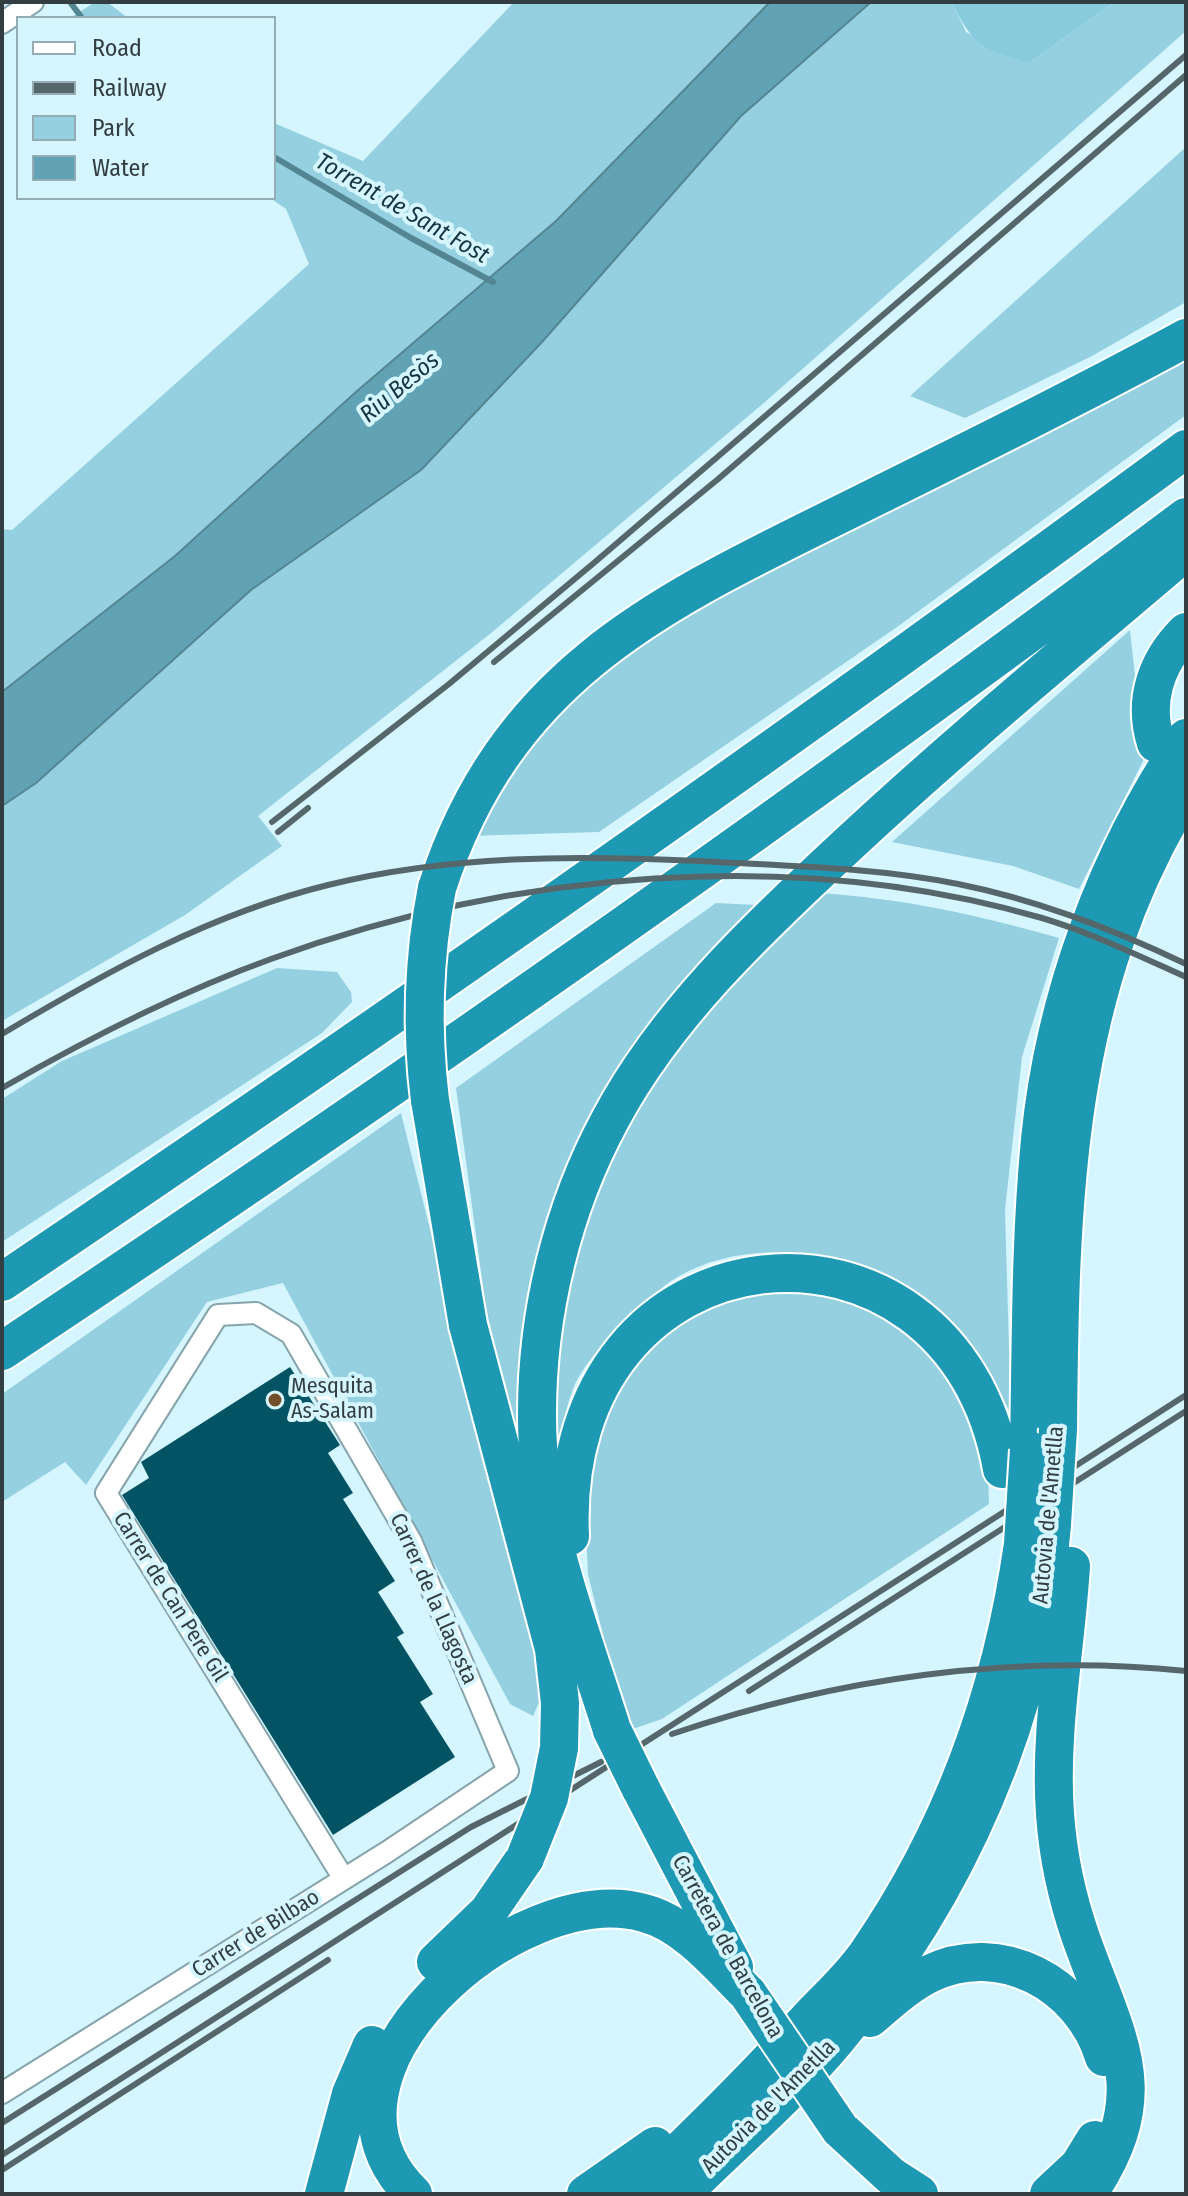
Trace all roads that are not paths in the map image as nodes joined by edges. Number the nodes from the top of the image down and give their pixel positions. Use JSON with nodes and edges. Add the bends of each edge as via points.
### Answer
{"nodes":[{"id":1,"x":33,"y":2,"type":"edge"},
{"id":2,"x":2,"y":23,"type":"edge"},
{"id":3,"x":1186,"y":338,"type":"edge"},
{"id":4,"x":1186,"y":449,"type":"edge"},
{"id":5,"x":1186,"y":517,"type":"edge"},
{"id":6,"x":1186,"y":551,"type":"edge"},
{"id":7,"x":1186,"y":632,"type":"edge"},
{"id":8,"x":1171,"y":741,"type":"edge"},
{"id":9,"x":1186,"y":791,"type":"edge"},
{"id":10,"x":2,"y":1282,"type":"edge"},
{"id":11,"x":218,"y":1315,"type":"joint"},
{"id":12,"x":2,"y":1351,"type":"edge"},
{"id":13,"x":1041,"y":1443,"type":"junction"},
{"id":14,"x":1038,"y":1534,"type":"junction"},
{"id":15,"x":538,"y":1582,"type":"junction"},
{"id":16,"x":587,"y":1649,"type":"junction"},
{"id":17,"x":612,"y":1730,"type":"junction"},
{"id":18,"x":508,"y":1771,"type":"joint"},
{"id":19,"x":344,"y":1879,"type":"junction"},
{"id":20,"x":748,"y":1994,"type":"junction"},
{"id":21,"x":835,"y":2042,"type":"junction"},
{"id":22,"x":747,"y":2087,"type":"junction"},
{"id":23,"x":2,"y":2093,"type":"edge"},
{"id":24,"x":840,"y":2129,"type":"junction"},
{"id":25,"x":324,"y":2194,"type":"edge"},
{"id":26,"x":413,"y":2194,"type":"edge"},
{"id":27,"x":586,"y":2194,"type":"edge"},
{"id":28,"x":635,"y":2194,"type":"edge"},
{"id":29,"x":682,"y":2194,"type":"edge"},
{"id":30,"x":886,"y":2194,"type":"edge"},
{"id":31,"x":919,"y":2194,"type":"edge"},
{"id":32,"x":1049,"y":2194,"type":"edge"},
{"id":33,"x":1088,"y":2194,"type":"edge"}],
"edges":[{"from":1,"to":2,"type":"street"},
{"from":3,"to":15,"type":"highway","bridge":true,"via":[[686,593],[603,647],[548,696],[501,753],[461,825],[437,888],[424,975],[430,1100],[468,1325]]},
{"from":4,"to":10,"type":"highway","via":[[620,857]]},
{"from":5,"to":12,"type":"highway","via":[[673,889]]},
{"from":6,"to":16,"type":"highway","via":[[947,755],[782,906],[665,1034],[610,1120],[576,1194],[557,1258],[545,1319],[537,1416],[550,1524]]},
{"from":7,"to":8,"type":"highway","via":[[1155,678],[1149,710]]},
{"from":8,"to":13,"type":"highway","via":[[1099,903],[1072,980],[1045,1101],[1036,1190]]},
{"from":9,"to":13,"type":"highway","name":"Autovia de l'Ametlla","via":[[1125,915],[1083,1050],[1067,1158],[1060,1297]]},
{"from":11,"to":18,"type":"street","name":"Carrer de la Llagosta","via":[[256,1313],[291,1334],[411,1541]]},
{"from":11,"to":19,"type":"street","name":"Carrer de Can Pere Gil","via":[[106,1493]]},
{"from":13,"to":14,"type":"highway"},
{"from":13,"to":14,"type":"highway","name":"Autovia de l'Ametlla","bridge":true},
{"from":13,"to":16,"type":"highway","via":[[998,1444],[977,1392],[946,1345],[909,1313],[862,1288],[797,1273],[755,1275],[701,1290],[654,1318],[621,1349],[581,1424],[568,1504]]},
{"from":14,"to":21,"type":"highway","name":"Autovia de l'Ametlla","via":[[1049,1564],[1018,1710],[992,1781],[926,1913]]},
{"from":14,"to":22,"type":"highway","via":[[970,1759],[918,1871],[865,1956]]},
{"from":14,"to":33,"type":"highway","via":[[1066,1651],[1054,1755],[1056,1827],[1068,1895],[1120,2040],[1127,2090],[1120,2137]]},
{"from":15,"to":17,"type":"highway"},
{"from":15,"to":25,"type":"highway","bridge":true,"via":[[559,1680],[559,1748],[549,1798],[525,1858],[488,1912],[421,1976],[374,2042],[351,2094]]},
{"from":16,"to":17,"type":"highway"},
{"from":17,"to":20,"type":"highway","name":"Carretera de Barcelona","bridge":true},
{"from":18,"to":19,"type":"street","name":"Carrer de Bilbao"},
{"from":19,"to":23,"type":"street","name":"Carrer de Bilbao"},
{"from":20,"to":24,"type":"highway","name":"Carretera de Barcelona","bridge":true},
{"from":20,"to":26,"type":"highway","via":[[679,1930],[631,1909],[596,1909],[553,1919],[485,1952],[427,2004],[382,2079],[376,2113],[379,2142],[391,2170]]},
{"from":21,"to":29,"type":"highway","name":"Autovia de l'Ametlla"},
{"from":21,"to":32,"type":"highway","via":[[912,1984],[948,1967],[1011,1965],[1052,1984],[1071,2000],[1097,2037],[1107,2096],[1091,2149]]},
{"from":22,"to":27,"type":"highway","via":[[712,2101]]},
{"from":22,"to":28,"type":"highway"},
{"from":24,"to":30,"type":"highway","name":"Carretera de Barcelona"},
{"from":24,"to":31,"type":"highway"}]}
